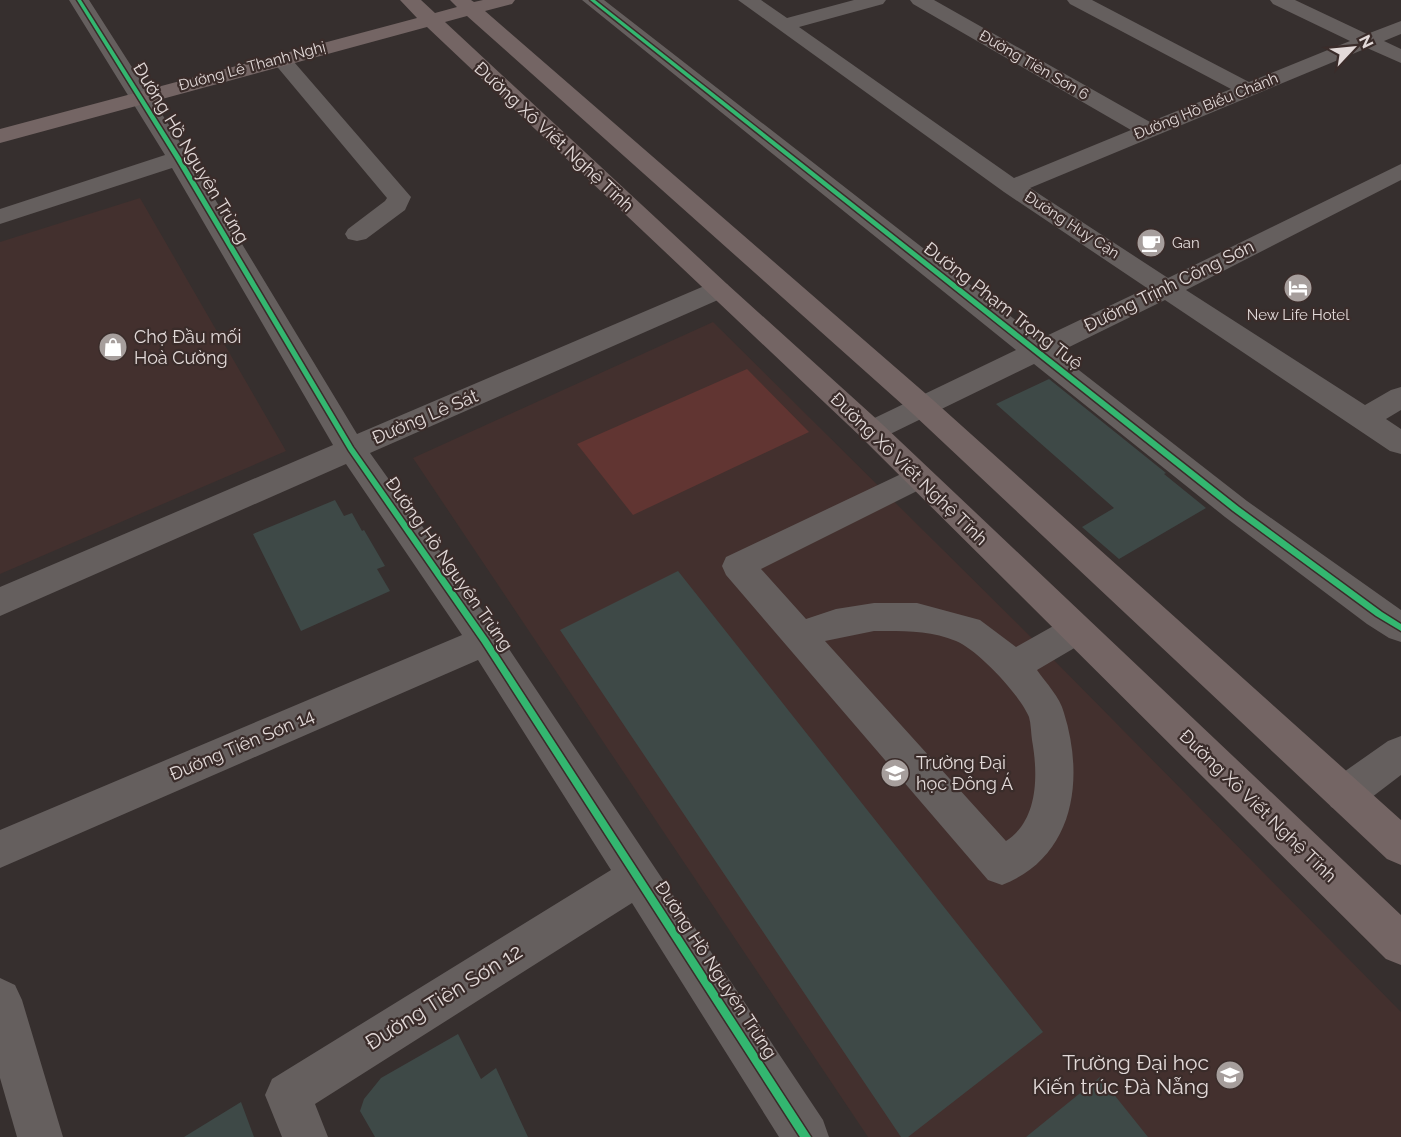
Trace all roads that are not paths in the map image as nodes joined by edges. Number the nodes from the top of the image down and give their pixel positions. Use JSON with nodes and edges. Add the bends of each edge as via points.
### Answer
{"nodes":[{"id":1,"x":79,"y":0,"type":"edge"},
{"id":2,"x":505,"y":0,"type":"edge"},
{"id":3,"x":592,"y":0,"type":"edge"},
{"id":4,"x":748,"y":0,"type":"edge"},
{"id":5,"x":876,"y":0,"type":"edge"},
{"id":6,"x":920,"y":0,"type":"edge"},
{"id":7,"x":1077,"y":0,"type":"edge"},
{"id":8,"x":1280,"y":0,"type":"edge"},
{"id":9,"x":466,"y":5,"type":"edge"},
{"id":10,"x":420,"y":10,"type":"edge"},
{"id":11,"x":785,"y":25,"type":"junction"},
{"id":12,"x":1401,"y":27,"type":"edge"},
{"id":13,"x":1367,"y":41,"type":"junction"},
{"id":14,"x":1401,"y":57,"type":"edge"},
{"id":15,"x":280,"y":58,"type":"junction"},
{"id":16,"x":1246,"y":89,"type":"junction"},
{"id":17,"x":140,"y":96,"type":"junction"},
{"id":18,"x":1147,"y":130,"type":"junction"},
{"id":19,"x":0,"y":136,"type":"edge"},
{"id":20,"x":178,"y":158,"type":"junction"},
{"id":21,"x":1401,"y":171,"type":"edge"},
{"id":22,"x":1012,"y":187,"type":"junction"},
{"id":23,"x":0,"y":217,"type":"edge"},
{"id":24,"x":357,"y":234,"type":"dead end"},
{"id":25,"x":1169,"y":288,"type":"junction"},
{"id":26,"x":718,"y":290,"type":"junction"},
{"id":27,"x":1036,"y":351,"type":"junction"},
{"id":28,"x":1401,"y":397,"type":"edge"},
{"id":29,"x":923,"y":407,"type":"junction"},
{"id":30,"x":1364,"y":419,"type":"junction"},
{"id":31,"x":872,"y":431,"type":"junction"},
{"id":32,"x":1401,"y":443,"type":"edge"},
{"id":33,"x":351,"y":449,"type":"junction"},
{"id":34,"x":918,"y":477,"type":"junction"},
{"id":35,"x":0,"y":602,"type":"edge"},
{"id":36,"x":1401,"y":628,"type":"edge"},
{"id":37,"x":1076,"y":630,"type":"junction"},
{"id":38,"x":800,"y":635,"type":"junction"},
{"id":39,"x":485,"y":641,"type":"junction"},
{"id":40,"x":1013,"y":665,"type":"junction"},
{"id":41,"x":1401,"y":753,"type":"edge"},
{"id":42,"x":1345,"y":794,"type":"junction"},
{"id":43,"x":1401,"y":846,"type":"edge"},
{"id":44,"x":0,"y":849,"type":"edge"},
{"id":45,"x":638,"y":876,"type":"junction"},
{"id":46,"x":1401,"y":944,"type":"edge"},
{"id":47,"x":0,"y":1000,"type":"edge"},
{"id":48,"x":40,"y":1137,"type":"edge"},
{"id":49,"x":305,"y":1137,"type":"edge"},
{"id":50,"x":806,"y":1137,"type":"edge"}],
"edges":[{"from":1,"to":17,"type":"street","name":"Đường Hồ Nguyên Trừng"},
{"from":2,"to":9,"type":"main road","name":"Đường Lê Thanh Nghị"},
{"from":3,"to":27,"type":"street","name":"Đường Phạm Trọng Tuệ"},
{"from":4,"to":11,"type":"street","name":"Đường Huy Cận"},
{"from":5,"to":11,"type":"street"},
{"from":6,"to":18,"type":"street","name":"Đường Tiên Sơn 6"},
{"from":7,"to":16,"type":"street"},
{"from":8,"to":13,"type":"street"},
{"from":9,"to":10,"type":"main road","name":"Đường Lê Thanh Nghị"},
{"from":9,"to":29,"type":"main road"},
{"from":10,"to":15,"type":"main road","name":"Đường Lê Thanh Nghị"},
{"from":10,"to":26,"type":"main road","name":"Đường Xô Viết Nghệ Tĩnh"},
{"from":11,"to":22,"type":"street","name":"Đường Huy Cận"},
{"from":12,"to":13,"type":"street","name":"Đường Hồ Biểu Chánh"},
{"from":13,"to":14,"type":"street"},
{"from":13,"to":16,"type":"street","name":"Đường Hồ Biểu Chánh"},
{"from":15,"to":17,"type":"main road","name":"Đường Lê Thanh Nghị"},
{"from":15,"to":24,"type":"street","via":[[399,197],[390,211]]},
{"from":16,"to":18,"type":"street","name":"Đường Hồ Biểu Chánh"},
{"from":17,"to":19,"type":"main road","name":"Đường Lê Thanh Nghị"},
{"from":17,"to":20,"type":"street","name":"Đường Hồ Nguyên Trừng"},
{"from":18,"to":22,"type":"street","name":"Đường Hồ Biểu Chánh"},
{"from":20,"to":23,"type":"street"},
{"from":20,"to":33,"type":"street","name":"Đường Hồ Nguyên Trừng"},
{"from":21,"to":25,"type":"street","name":"Đường Trịnh Công Sơn"},
{"from":22,"to":25,"type":"street","name":"Đường Huy Cận"},
{"from":25,"to":27,"type":"street","name":"Đường Trịnh Công Sơn"},
{"from":25,"to":30,"type":"street","name":"Đường Huy Cận"},
{"from":26,"to":31,"type":"main road","name":"Đường Xô Viết Nghệ Tĩnh"},
{"from":26,"to":33,"type":"street","name":"Đường Lê Sát"},
{"from":27,"to":29,"type":"street","name":"Đường Trịnh Công Sơn"},
{"from":27,"to":36,"type":"street","name":"Đường Phạm Trọng Tuệ","via":[[1236,509]]},
{"from":28,"to":30,"type":"street"},
{"from":29,"to":31,"type":"street","name":"Đường Trịnh Công Sơn"},
{"from":29,"to":42,"type":"main road"},
{"from":30,"to":32,"type":"street","name":"Đường Huy Cận"},
{"from":31,"to":34,"type":"main road","name":"Đường Xô Viết Nghệ Tĩnh"},
{"from":33,"to":35,"type":"street","name":"Đường Lê Sát"},
{"from":33,"to":39,"type":"street","name":"Đường Hồ Nguyên Trừng"},
{"from":34,"to":37,"type":"main road","name":"Đường Xô Viết Nghệ Tĩnh"},
{"from":34,"to":38,"type":"street","via":[[738,566]]},
{"from":37,"to":40,"type":"street"},
{"from":37,"to":46,"type":"main road","name":"Đường Xô Viết Nghệ Tĩnh"},
{"from":38,"to":40,"type":"street","via":[[836,623],[874,617],[917,617],[968,630]]},
{"from":38,"to":40,"type":"street","via":[[1002,866],[1024,851],[1048,819],[1056,769],[1046,712]]},
{"from":39,"to":44,"type":"street","name":"Đường Tiên Sơn 14"},
{"from":39,"to":45,"type":"street","name":"Đường Hồ Nguyên Trừng"},
{"from":41,"to":42,"type":"street"},
{"from":42,"to":43,"type":"main road"},
{"from":45,"to":49,"type":"street","name":"Đường Tiên Sơn 12","via":[[288,1095]]},
{"from":45,"to":50,"type":"street","name":"Đường Hồ Nguyên Trừng"},
{"from":47,"to":48,"type":"street"}]}
